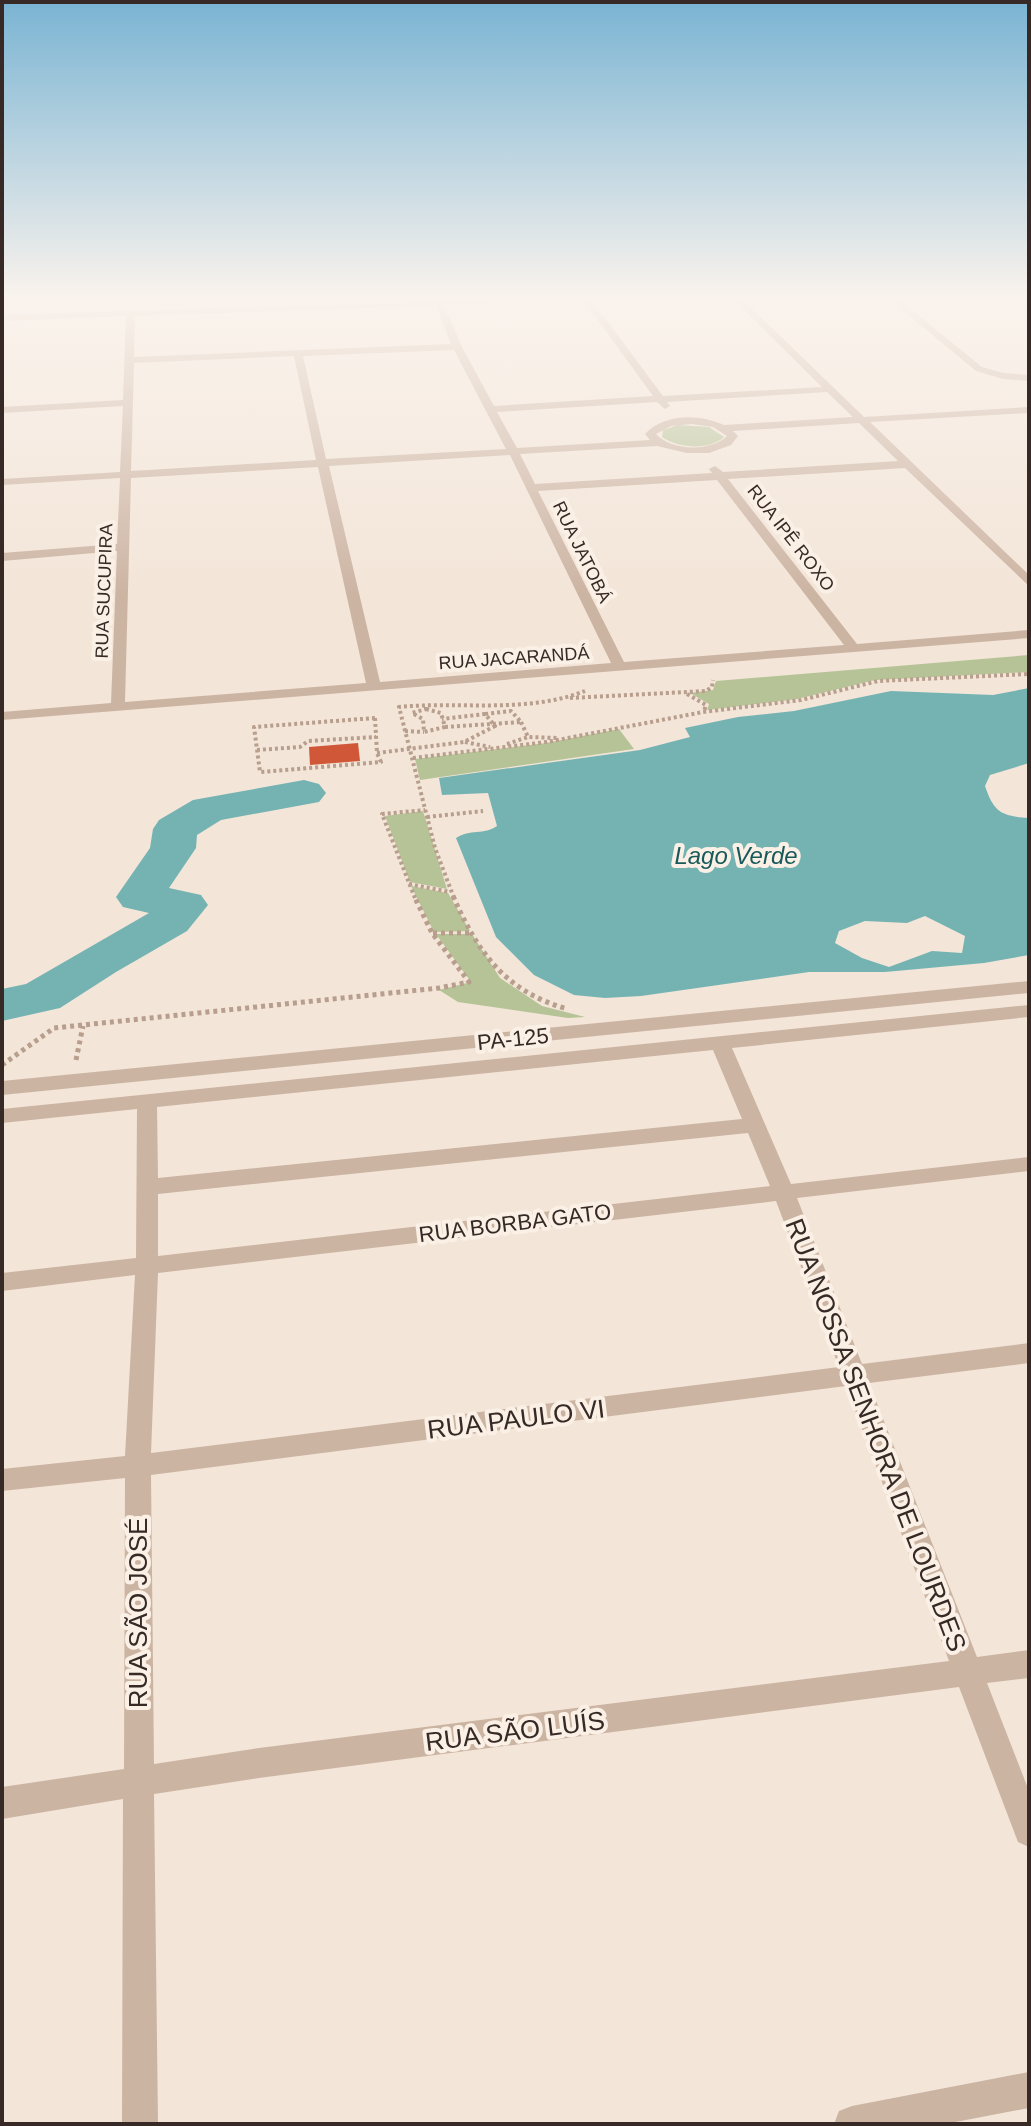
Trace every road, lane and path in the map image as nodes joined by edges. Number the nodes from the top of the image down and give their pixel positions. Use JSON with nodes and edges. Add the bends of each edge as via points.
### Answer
{"nodes":[{"id":1,"x":127,"y":397,"type":"edge"},
{"id":2,"x":308,"y":397,"type":"edge"},
{"id":3,"x":485,"y":397,"type":"edge"},
{"id":4,"x":690,"y":397,"type":"edge"},
{"id":5,"x":839,"y":397,"type":"edge"},
{"id":6,"x":659,"y":399,"type":"junction"},
{"id":7,"x":127,"y":403,"type":"junction"},
{"id":8,"x":491,"y":409,"type":"junction"},
{"id":9,"x":2,"y":410,"type":"edge"},
{"id":10,"x":1029,"y":413,"type":"edge"},
{"id":11,"x":678,"y":422,"type":"junction"},
{"id":12,"x":868,"y":425,"type":"junction"},
{"id":13,"x":728,"y":432,"type":"junction"},
{"id":14,"x":654,"y":438,"type":"junction"},
{"id":15,"x":510,"y":447,"type":"junction"},
{"id":16,"x":701,"y":450,"type":"junction"},
{"id":17,"x":321,"y":458,"type":"junction"},
{"id":18,"x":908,"y":464,"type":"junction"},
{"id":19,"x":126,"y":470,"type":"junction"},
{"id":20,"x":2,"y":471,"type":"edge"},
{"id":21,"x":721,"y":476,"type":"junction"},
{"id":22,"x":2,"y":482,"type":"edge"},
{"id":23,"x":531,"y":488,"type":"junction"},
{"id":24,"x":123,"y":547,"type":"junction"},
{"id":25,"x":2,"y":557,"type":"edge"},
{"id":26,"x":1029,"y":582,"type":"edge"},
{"id":27,"x":1029,"y":634,"type":"edge"},
{"id":28,"x":854,"y":649,"type":"junction"},
{"id":29,"x":620,"y":668,"type":"junction"},
{"id":30,"x":1029,"y":674,"type":"edge"},
{"id":31,"x":713,"y":680,"type":"dead end"},
{"id":32,"x":374,"y":686,"type":"junction"},
{"id":33,"x":595,"y":690,"type":"dead end"},
{"id":34,"x":684,"y":693,"type":"junction"},
{"id":35,"x":565,"y":699,"type":"junction"},
{"id":36,"x":118,"y":707,"type":"junction"},
{"id":37,"x":703,"y":712,"type":"junction"},
{"id":38,"x":485,"y":714,"type":"junction"},
{"id":39,"x":2,"y":716,"type":"edge"},
{"id":40,"x":442,"y":719,"type":"junction"},
{"id":41,"x":521,"y":722,"type":"junction"},
{"id":42,"x":495,"y":726,"type":"junction"},
{"id":43,"x":445,"y":727,"type":"junction"},
{"id":44,"x":405,"y":731,"type":"junction"},
{"id":45,"x":424,"y":732,"type":"junction"},
{"id":46,"x":376,"y":737,"type":"junction"},
{"id":47,"x":528,"y":737,"type":"junction"},
{"id":48,"x":568,"y":738,"type":"junction"},
{"id":49,"x":464,"y":742,"type":"junction"},
{"id":50,"x":410,"y":748,"type":"junction"},
{"id":51,"x":496,"y":748,"type":"junction"},
{"id":52,"x":257,"y":750,"type":"junction"},
{"id":53,"x":377,"y":753,"type":"junction"},
{"id":54,"x":413,"y":758,"type":"junction"},
{"id":55,"x":425,"y":810,"type":"junction"},
{"id":56,"x":483,"y":811,"type":"dead end"},
{"id":57,"x":427,"y":817,"type":"junction"},
{"id":58,"x":408,"y":883,"type":"junction"},
{"id":59,"x":450,"y":892,"type":"junction"},
{"id":60,"x":432,"y":933,"type":"junction"},
{"id":61,"x":473,"y":933,"type":"junction"},
{"id":62,"x":1029,"y":987,"type":"edge"},
{"id":63,"x":544,"y":1003,"type":"dead end"},
{"id":64,"x":1027,"y":1015,"type":"edge"},
{"id":65,"x":719,"y":1041,"type":"junction"},
{"id":66,"x":2,"y":1065,"type":"edge"},
{"id":67,"x":2,"y":1088,"type":"edge"},
{"id":68,"x":147,"y":1102,"type":"junction"},
{"id":69,"x":2,"y":1116,"type":"edge"},
{"id":70,"x":756,"y":1125,"type":"junction"},
{"id":71,"x":1029,"y":1164,"type":"edge"},
{"id":72,"x":147,"y":1187,"type":"junction"},
{"id":73,"x":783,"y":1191,"type":"junction"},
{"id":74,"x":147,"y":1266,"type":"junction"},
{"id":75,"x":2,"y":1282,"type":"edge"},
{"id":76,"x":1029,"y":1353,"type":"edge"},
{"id":77,"x":852,"y":1377,"type":"junction"},
{"id":78,"x":138,"y":1466,"type":"junction"},
{"id":79,"x":2,"y":1480,"type":"edge"},
{"id":80,"x":1029,"y":1664,"type":"edge"},
{"id":81,"x":968,"y":1674,"type":"junction"},
{"id":82,"x":138,"y":1782,"type":"junction"},
{"id":83,"x":2,"y":1803,"type":"edge"},
{"id":84,"x":1029,"y":1831,"type":"edge"},
{"id":85,"x":1029,"y":2090,"type":"edge"},
{"id":86,"x":140,"y":2124,"type":"edge"},
{"id":87,"x":852,"y":2124,"type":"edge"}],
"edges":[{"from":1,"to":7,"type":"street","name":"RUA SUCUPIRA"},
{"from":2,"to":17,"type":"street"},
{"from":3,"to":8,"type":"street","name":"RUA JATOBÁ"},
{"from":4,"to":6,"type":"street"},
{"from":5,"to":12,"type":"street"},
{"from":6,"to":8,"type":"street"},
{"from":6,"to":11,"type":"street"},
{"from":7,"to":9,"type":"street"},
{"from":7,"to":19,"type":"street","name":"RUA SUCUPIRA"},
{"from":8,"to":15,"type":"street","name":"RUA JATOBÁ"},
{"from":10,"to":12,"type":"street"},
{"from":11,"to":13,"type":"street"},
{"from":11,"to":14,"type":"street","via":[[654,429]]},
{"from":12,"to":13,"type":"street"},
{"from":12,"to":18,"type":"street"},
{"from":13,"to":16,"type":"street","via":[[724,445]]},
{"from":14,"to":15,"type":"street"},
{"from":14,"to":16,"type":"street"},
{"from":15,"to":17,"type":"street"},
{"from":15,"to":23,"type":"street","name":"RUA JATOBÁ"},
{"from":16,"to":21,"type":"street","name":"RUA IPÊ ROXO"},
{"from":17,"to":19,"type":"street"},
{"from":17,"to":32,"type":"street"},
{"from":18,"to":21,"type":"street"},
{"from":18,"to":26,"type":"street"},
{"from":19,"to":20,"type":"street"},
{"from":19,"to":22,"type":"street"},
{"from":19,"to":24,"type":"street","name":"RUA SUCUPIRA"},
{"from":21,"to":23,"type":"street"},
{"from":21,"to":28,"type":"street","name":"RUA IPÊ ROXO"},
{"from":23,"to":29,"type":"street","name":"RUA JATOBÁ"},
{"from":24,"to":25,"type":"street"},
{"from":24,"to":36,"type":"street","name":"RUA SUCUPIRA"},
{"from":27,"to":28,"type":"street","name":"RUA JACARANDÁ"},
{"from":28,"to":29,"type":"street","name":"RUA JACARANDÁ"},
{"from":29,"to":32,"type":"street","name":"RUA JACARANDÁ"},
{"from":30,"to":37,"type":"path","via":[[878,681],[801,700]]},
{"from":31,"to":34,"type":"path","via":[[706,691]]},
{"from":32,"to":36,"type":"street","name":"RUA JACARANDÁ"},
{"from":33,"to":35,"type":"path"},
{"from":34,"to":35,"type":"path"},
{"from":34,"to":37,"type":"path","via":[[706,705]]},
{"from":35,"to":44,"type":"path","via":[[399,707]]},
{"from":36,"to":39,"type":"street","name":"RUA JACARANDÁ"},
{"from":37,"to":48,"type":"path"},
{"from":38,"to":40,"type":"path"},
{"from":38,"to":41,"type":"path","via":[[511,711]]},
{"from":38,"to":42,"type":"path"},
{"from":40,"to":43,"type":"path"},
{"from":40,"to":45,"type":"path","via":[[441,713],[426,709],[412,713],[423,719]]},
{"from":41,"to":42,"type":"path"},
{"from":41,"to":47,"type":"path"},
{"from":42,"to":43,"type":"path"},
{"from":42,"to":49,"type":"path"},
{"from":43,"to":45,"type":"path"},
{"from":44,"to":45,"type":"path"},
{"from":44,"to":50,"type":"path"},
{"from":46,"to":52,"type":"path"},
{"from":46,"to":52,"type":"path","via":[[375,718],[254,727]]},
{"from":46,"to":53,"type":"path"},
{"from":47,"to":48,"type":"path"},
{"from":47,"to":51,"type":"path"},
{"from":48,"to":51,"type":"path"},
{"from":49,"to":50,"type":"path"},
{"from":49,"to":51,"type":"path"},
{"from":50,"to":53,"type":"path"},
{"from":50,"to":54,"type":"path"},
{"from":51,"to":54,"type":"path"},
{"from":52,"to":53,"type":"path","via":[[260,772],[381,762]]},
{"from":54,"to":55,"type":"path"},
{"from":55,"to":57,"type":"path"},
{"from":55,"to":58,"type":"path","via":[[382,814]]},
{"from":56,"to":57,"type":"path"},
{"from":57,"to":59,"type":"path"},
{"from":58,"to":59,"type":"path"},
{"from":58,"to":60,"type":"path"},
{"from":59,"to":61,"type":"path"},
{"from":60,"to":61,"type":"path"},
{"from":60,"to":66,"type":"path","via":[[469,982],[54,1028]]},
{"from":61,"to":63,"type":"path","via":[[503,976]]},
{"from":62,"to":67,"type":"street","name":"PA-125","number":"PA-125"},
{"from":64,"to":65,"type":"street","name":"PA-125","number":"PA-125"},
{"from":65,"to":68,"type":"street","name":"PA-125","number":"PA-125"},
{"from":65,"to":70,"type":"street","name":"RUA NOSSA SENHORA DE LOURDES"},
{"from":68,"to":69,"type":"street","name":"PA-125","number":"PA-125"},
{"from":68,"to":72,"type":"street","name":"RUA SÃO JOSÉ"},
{"from":70,"to":72,"type":"street"},
{"from":70,"to":73,"type":"street","name":"RUA NOSSA SENHORA DE LOURDES"},
{"from":71,"to":73,"type":"street","name":"RUA BORBA GATO"},
{"from":72,"to":74,"type":"street","name":"RUA SÃO JOSÉ"},
{"from":73,"to":74,"type":"street","name":"RUA BORBA GATO"},
{"from":73,"to":77,"type":"street","name":"RUA NOSSA SENHORA DE LOURDES"},
{"from":74,"to":75,"type":"street","name":"RUA BORBA GATO"},
{"from":74,"to":78,"type":"street","name":"RUA SÃO JOSÉ"},
{"from":76,"to":77,"type":"street","name":"RUA PAULO VI"},
{"from":77,"to":78,"type":"street","name":"RUA PAULO VI"},
{"from":77,"to":81,"type":"street","name":"RUA NOSSA SENHORA DE LOURDES"},
{"from":78,"to":79,"type":"street","name":"RUA PAULO VI"},
{"from":78,"to":82,"type":"street","name":"RUA SÃO JOSÉ"},
{"from":80,"to":81,"type":"street","name":"RUA SÃO LUÍS"},
{"from":81,"to":82,"type":"street","name":"RUA SÃO LUÍS"},
{"from":81,"to":84,"type":"street","name":"RUA NOSSA SENHORA DE LOURDES"},
{"from":82,"to":83,"type":"street","name":"RUA SÃO LUÍS"},
{"from":82,"to":86,"type":"street","name":"RUA SÃO JOSÉ"},
{"from":85,"to":87,"type":"street"}]}
